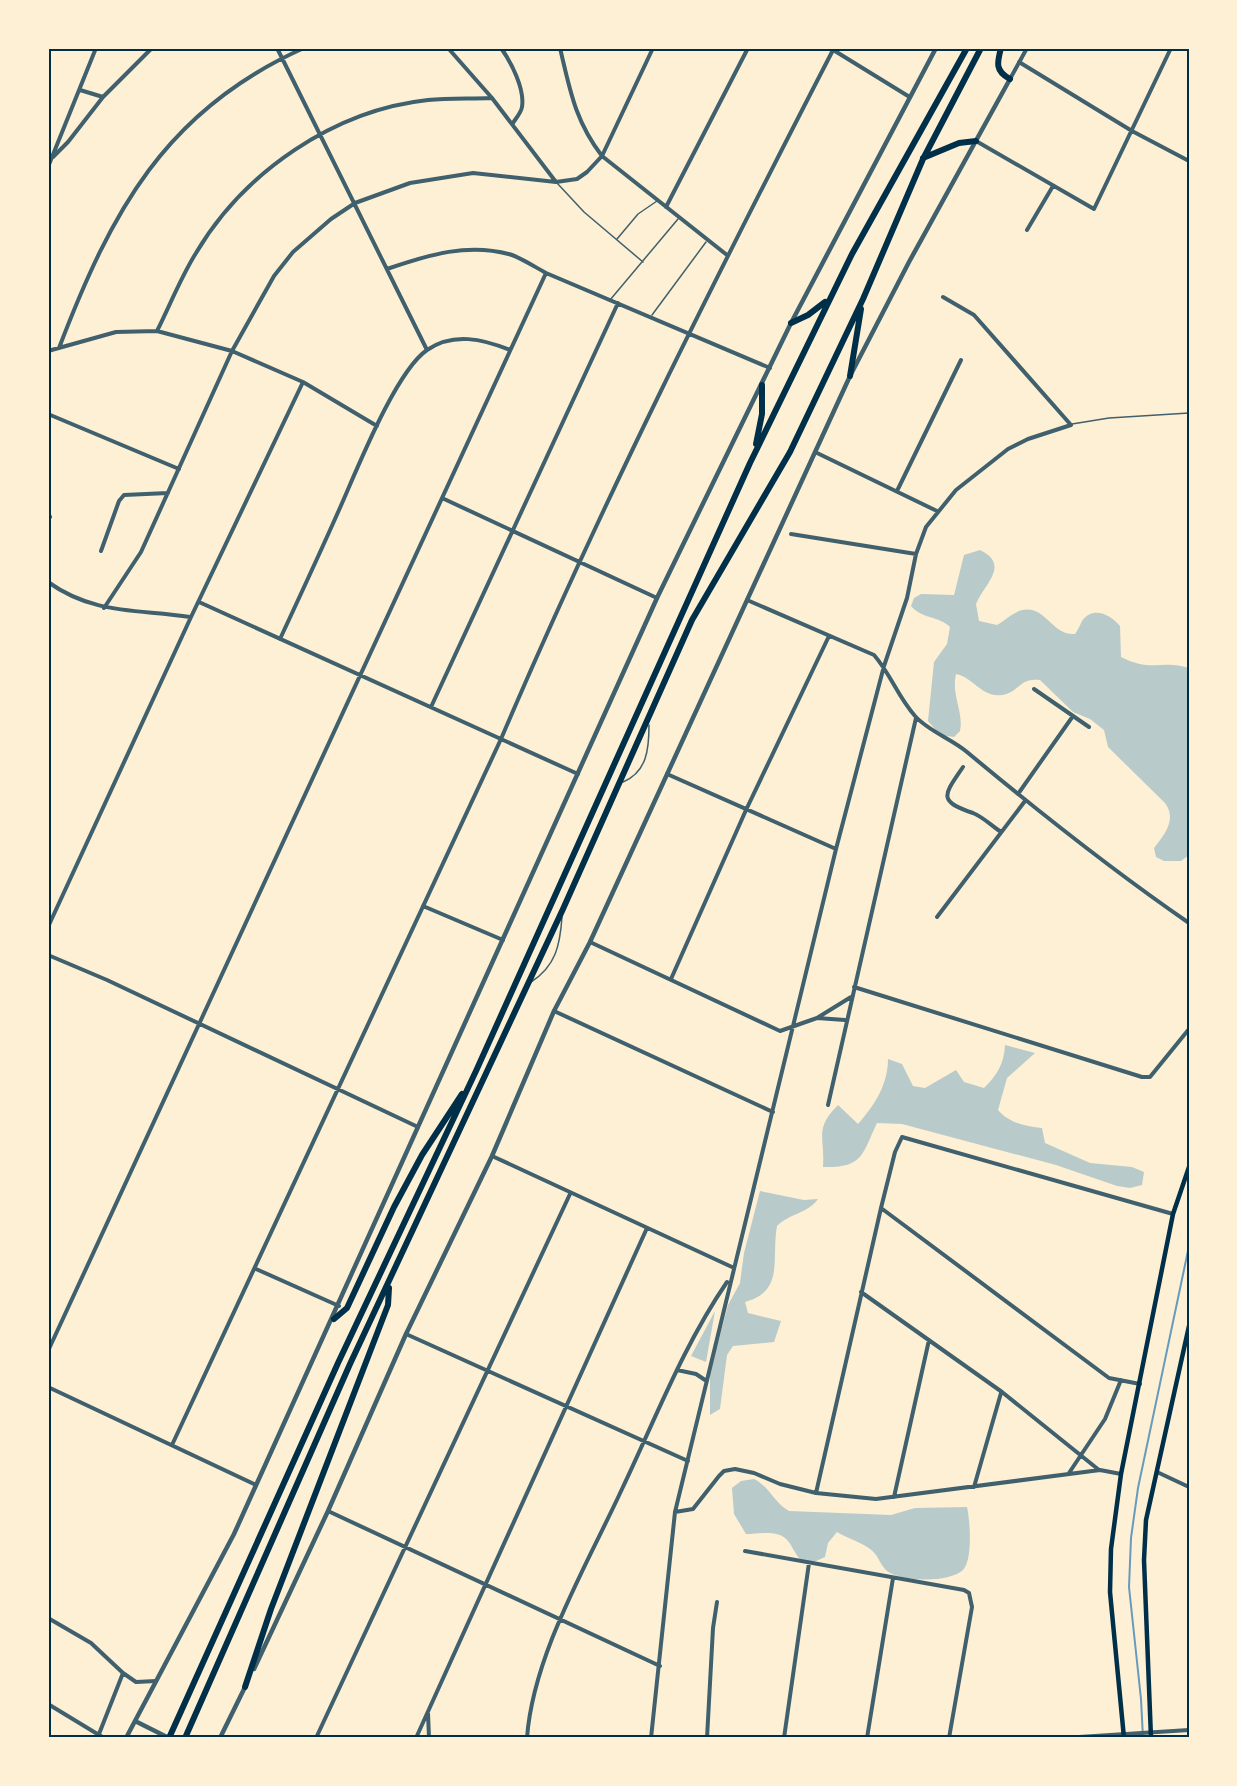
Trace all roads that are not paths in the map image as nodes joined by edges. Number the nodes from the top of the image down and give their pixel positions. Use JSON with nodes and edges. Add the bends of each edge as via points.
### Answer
{"nodes":[{"id":1,"x":96,"y":48,"type":"edge"},
{"id":2,"x":152,"y":48,"type":"edge"},
{"id":3,"x":277,"y":48,"type":"edge"},
{"id":4,"x":304,"y":48,"type":"edge"},
{"id":5,"x":448,"y":48,"type":"edge"},
{"id":6,"x":501,"y":48,"type":"edge"},
{"id":7,"x":560,"y":48,"type":"edge"},
{"id":8,"x":652,"y":48,"type":"edge"},
{"id":9,"x":748,"y":48,"type":"edge"},
{"id":10,"x":936,"y":48,"type":"edge"},
{"id":11,"x":967,"y":48,"type":"edge"},
{"id":12,"x":981,"y":48,"type":"edge"},
{"id":13,"x":1001,"y":48,"type":"edge"},
{"id":14,"x":1027,"y":48,"type":"edge"},
{"id":15,"x":1171,"y":48,"type":"edge"},
{"id":16,"x":831,"y":49,"type":"edge"},
{"id":17,"x":282,"y":58,"type":"junction"},
{"id":18,"x":1019,"y":63,"type":"junction"},
{"id":19,"x":1010,"y":79,"type":"junction"},
{"id":20,"x":80,"y":90,"type":"junction"},
{"id":21,"x":908,"y":96,"type":"junction"},
{"id":22,"x":104,"y":97,"type":"junction"},
{"id":23,"x":492,"y":98,"type":"junction"},
{"id":24,"x":512,"y":124,"type":"junction"},
{"id":25,"x":1132,"y":131,"type":"junction"},
{"id":26,"x":320,"y":135,"type":"junction"},
{"id":27,"x":976,"y":141,"type":"junction"},
{"id":28,"x":602,"y":156,"type":"junction"},
{"id":29,"x":53,"y":157,"type":"junction"},
{"id":30,"x":923,"y":159,"type":"junction"},
{"id":31,"x":1189,"y":161,"type":"edge"},
{"id":32,"x":48,"y":167,"type":"edge"},
{"id":33,"x":556,"y":182,"type":"junction"},
{"id":34,"x":1053,"y":186,"type":"junction"},
{"id":35,"x":657,"y":200,"type":"junction"},
{"id":36,"x":355,"y":203,"type":"junction"},
{"id":37,"x":666,"y":207,"type":"junction"},
{"id":38,"x":679,"y":218,"type":"junction"},
{"id":39,"x":1027,"y":230,"type":"dead end"},
{"id":40,"x":708,"y":238,"type":"junction"},
{"id":41,"x":616,"y":240,"type":"junction"},
{"id":42,"x":727,"y":255,"type":"junction"},
{"id":43,"x":643,"y":262,"type":"junction"},
{"id":44,"x":387,"y":269,"type":"junction"},
{"id":45,"x":546,"y":273,"type":"junction"},
{"id":46,"x":831,"y":294,"type":"junction"},
{"id":47,"x":943,"y":297,"type":"dead end"},
{"id":48,"x":863,"y":299,"type":"junction"},
{"id":49,"x":610,"y":300,"type":"junction"},
{"id":50,"x":618,"y":303,"type":"junction"},
{"id":51,"x":650,"y":318,"type":"junction"},
{"id":52,"x":791,"y":323,"type":"junction"},
{"id":53,"x":157,"y":331,"type":"junction"},
{"id":54,"x":688,"y":334,"type":"junction"},
{"id":55,"x":59,"y":348,"type":"junction"},
{"id":56,"x":427,"y":350,"type":"junction"},
{"id":57,"x":510,"y":350,"type":"junction"},
{"id":58,"x":48,"y":351,"type":"edge"},
{"id":59,"x":232,"y":351,"type":"junction"},
{"id":60,"x":961,"y":360,"type":"dead end"},
{"id":61,"x":770,"y":368,"type":"junction"},
{"id":62,"x":850,"y":376,"type":"junction"},
{"id":63,"x":303,"y":382,"type":"junction"},
{"id":64,"x":762,"y":385,"type":"junction"},
{"id":65,"x":1189,"y":413,"type":"edge"},
{"id":66,"x":48,"y":414,"type":"edge"},
{"id":67,"x":1071,"y":425,"type":"junction"},
{"id":68,"x":377,"y":426,"type":"junction"},
{"id":69,"x":815,"y":452,"type":"junction"},
{"id":70,"x":750,"y":463,"type":"junction"},
{"id":71,"x":179,"y":470,"type":"junction"},
{"id":72,"x":897,"y":491,"type":"junction"},
{"id":73,"x":168,"y":493,"type":"junction"},
{"id":74,"x":442,"y":498,"type":"junction"},
{"id":75,"x":937,"y":511,"type":"junction"},
{"id":76,"x":511,"y":530,"type":"junction"},
{"id":77,"x":791,"y":534,"type":"dead end"},
{"id":78,"x":101,"y":551,"type":"dead end"},
{"id":79,"x":916,"y":554,"type":"junction"},
{"id":80,"x":580,"y":561,"type":"junction"},
{"id":81,"x":48,"y":582,"type":"edge"},
{"id":82,"x":657,"y":598,"type":"junction"},
{"id":83,"x":747,"y":600,"type":"junction"},
{"id":84,"x":199,"y":602,"type":"junction"},
{"id":85,"x":104,"y":608,"type":"junction"},
{"id":86,"x":191,"y":617,"type":"junction"},
{"id":87,"x":829,"y":636,"type":"junction"},
{"id":88,"x":280,"y":639,"type":"junction"},
{"id":89,"x":884,"y":666,"type":"junction"},
{"id":90,"x":360,"y":675,"type":"junction"},
{"id":91,"x":1035,"y":689,"type":"dead end"},
{"id":92,"x":431,"y":707,"type":"junction"},
{"id":93,"x":1073,"y":716,"type":"junction"},
{"id":94,"x":916,"y":718,"type":"junction"},
{"id":95,"x":648,"y":719,"type":"junction"},
{"id":96,"x":1089,"y":727,"type":"dead end"},
{"id":97,"x":501,"y":739,"type":"junction"},
{"id":98,"x":963,"y":767,"type":"dead end"},
{"id":99,"x":579,"y":774,"type":"junction"},
{"id":100,"x":667,"y":774,"type":"junction"},
{"id":101,"x":619,"y":783,"type":"junction"},
{"id":102,"x":1018,"y":794,"type":"junction"},
{"id":103,"x":1025,"y":801,"type":"junction"},
{"id":104,"x":746,"y":810,"type":"junction"},
{"id":105,"x":1001,"y":832,"type":"junction"},
{"id":106,"x":836,"y":849,"type":"junction"},
{"id":107,"x":423,"y":906,"type":"junction"},
{"id":108,"x":563,"y":909,"type":"junction"},
{"id":109,"x":937,"y":917,"type":"dead end"},
{"id":110,"x":1189,"y":924,"type":"edge"},
{"id":111,"x":48,"y":927,"type":"edge"},
{"id":112,"x":502,"y":940,"type":"junction"},
{"id":113,"x":590,"y":942,"type":"junction"},
{"id":114,"x":48,"y":955,"type":"edge"},
{"id":115,"x":671,"y":980,"type":"junction"},
{"id":116,"x":528,"y":984,"type":"junction"},
{"id":117,"x":854,"y":987,"type":"junction"},
{"id":118,"x":851,"y":997,"type":"junction"},
{"id":119,"x":554,"y":1011,"type":"junction"},
{"id":120,"x":817,"y":1018,"type":"junction"},
{"id":121,"x":845,"y":1020,"type":"junction"},
{"id":122,"x":200,"y":1023,"type":"junction"},
{"id":123,"x":794,"y":1028,"type":"junction"},
{"id":124,"x":1189,"y":1029,"type":"edge"},
{"id":125,"x":477,"y":1071,"type":"junction"},
{"id":126,"x":338,"y":1089,"type":"junction"},
{"id":127,"x":828,"y":1105,"type":"dead end"},
{"id":128,"x":773,"y":1112,"type":"junction"},
{"id":129,"x":418,"y":1127,"type":"junction"},
{"id":130,"x":492,"y":1156,"type":"junction"},
{"id":131,"x":1189,"y":1167,"type":"edge"},
{"id":132,"x":570,"y":1194,"type":"junction"},
{"id":133,"x":881,"y":1208,"type":"junction"},
{"id":134,"x":1173,"y":1214,"type":"junction"},
{"id":135,"x":647,"y":1228,"type":"junction"},
{"id":136,"x":732,"y":1267,"type":"junction"},
{"id":137,"x":256,"y":1269,"type":"junction"},
{"id":138,"x":730,"y":1278,"type":"junction"},
{"id":139,"x":389,"y":1285,"type":"junction"},
{"id":140,"x":861,"y":1292,"type":"junction"},
{"id":141,"x":339,"y":1306,"type":"junction"},
{"id":142,"x":334,"y":1319,"type":"junction"},
{"id":143,"x":1189,"y":1326,"type":"edge"},
{"id":144,"x":406,"y":1334,"type":"junction"},
{"id":145,"x":929,"y":1340,"type":"junction"},
{"id":146,"x":48,"y":1351,"type":"edge"},
{"id":147,"x":677,"y":1370,"type":"junction"},
{"id":148,"x":485,"y":1371,"type":"junction"},
{"id":149,"x":705,"y":1380,"type":"junction"},
{"id":150,"x":1121,"y":1380,"type":"junction"},
{"id":151,"x":1140,"y":1384,"type":"junction"},
{"id":152,"x":48,"y":1387,"type":"edge"},
{"id":153,"x":1002,"y":1392,"type":"junction"},
{"id":154,"x":566,"y":1407,"type":"junction"},
{"id":155,"x":644,"y":1443,"type":"junction"},
{"id":156,"x":172,"y":1445,"type":"junction"},
{"id":157,"x":1082,"y":1456,"type":"junction"},
{"id":158,"x":688,"y":1461,"type":"junction"},
{"id":159,"x":1100,"y":1470,"type":"junction"},
{"id":160,"x":1157,"y":1472,"type":"junction"},
{"id":161,"x":1069,"y":1474,"type":"junction"},
{"id":162,"x":1122,"y":1474,"type":"junction"},
{"id":163,"x":256,"y":1485,"type":"junction"},
{"id":164,"x":974,"y":1487,"type":"junction"},
{"id":165,"x":1189,"y":1487,"type":"edge"},
{"id":166,"x":816,"y":1493,"type":"junction"},
{"id":167,"x":894,"y":1497,"type":"junction"},
{"id":168,"x":328,"y":1511,"type":"junction"},
{"id":169,"x":675,"y":1512,"type":"junction"},
{"id":170,"x":405,"y":1548,"type":"junction"},
{"id":171,"x":745,"y":1551,"type":"dead end"},
{"id":172,"x":809,"y":1563,"type":"junction"},
{"id":173,"x":893,"y":1578,"type":"junction"},
{"id":174,"x":483,"y":1584,"type":"junction"},
{"id":175,"x":717,"y":1602,"type":"dead end"},
{"id":176,"x":48,"y":1618,"type":"edge"},
{"id":177,"x":562,"y":1619,"type":"junction"},
{"id":178,"x":660,"y":1666,"type":"junction"},
{"id":179,"x":123,"y":1673,"type":"junction"},
{"id":180,"x":156,"y":1681,"type":"junction"},
{"id":181,"x":245,"y":1687,"type":"junction"},
{"id":182,"x":48,"y":1704,"type":"edge"},
{"id":183,"x":428,"y":1709,"type":"junction"},
{"id":184,"x":135,"y":1721,"type":"junction"},
{"id":185,"x":1189,"y":1730,"type":"edge"},
{"id":186,"x":1150,"y":1735,"type":"edge"},
{"id":187,"x":1126,"y":1736,"type":"edge"},
{"id":188,"x":101,"y":1737,"type":"edge"},
{"id":189,"x":126,"y":1738,"type":"edge"},
{"id":190,"x":169,"y":1738,"type":"edge"},
{"id":191,"x":185,"y":1738,"type":"edge"},
{"id":192,"x":220,"y":1738,"type":"edge"},
{"id":193,"x":316,"y":1738,"type":"edge"},
{"id":194,"x":416,"y":1738,"type":"edge"},
{"id":195,"x":429,"y":1738,"type":"edge"},
{"id":196,"x":526,"y":1738,"type":"edge"},
{"id":197,"x":651,"y":1738,"type":"edge"},
{"id":198,"x":707,"y":1738,"type":"edge"},
{"id":199,"x":784,"y":1738,"type":"edge"},
{"id":200,"x":867,"y":1738,"type":"edge"},
{"id":201,"x":949,"y":1738,"type":"edge"},
{"id":202,"x":1063,"y":1738,"type":"edge"}],
"edges":[{"from":1,"to":20,"type":"street"},
{"from":2,"to":22,"type":"street"},
{"from":3,"to":17,"type":"street"},
{"from":4,"to":17,"type":"street"},
{"from":5,"to":23,"type":"street"},
{"from":6,"to":24,"type":"street","via":[[520,90],[522,110]]},
{"from":7,"to":28,"type":"street","via":[[576,115]]},
{"from":8,"to":28,"type":"street"},
{"from":9,"to":37,"type":"street"},
{"from":10,"to":21,"type":"street"},
{"from":11,"to":46,"type":"highway"},
{"from":12,"to":30,"type":"highway"},
{"from":13,"to":19,"type":"highway","via":[[997,68]]},
{"from":14,"to":18,"type":"street"},
{"from":15,"to":25,"type":"street"},
{"from":16,"to":21,"type":"street"},
{"from":16,"to":42,"type":"street"},
{"from":17,"to":26,"type":"street"},
{"from":17,"to":55,"type":"street","via":[[236,85],[197,115],[142,178],[106,238]]},
{"from":18,"to":19,"type":"street"},
{"from":18,"to":25,"type":"street"},
{"from":19,"to":27,"type":"street"},
{"from":20,"to":22,"type":"street"},
{"from":20,"to":29,"type":"street"},
{"from":21,"to":52,"type":"street"},
{"from":22,"to":29,"type":"street"},
{"from":23,"to":24,"type":"street"},
{"from":23,"to":26,"type":"street","via":[[417,103],[366,116]]},
{"from":24,"to":33,"type":"street"},
{"from":25,"to":31,"type":"street"},
{"from":25,"to":34,"type":"street","via":[[1094,209]]},
{"from":26,"to":36,"type":"street"},
{"from":26,"to":53,"type":"street","via":[[286,154],[242,192],[195,253]]},
{"from":27,"to":30,"type":"highway","via":[[959,142]]},
{"from":27,"to":34,"type":"street"},
{"from":27,"to":62,"type":"street"},
{"from":28,"to":33,"type":"street","via":[[577,179]]},
{"from":28,"to":35,"type":"street"},
{"from":29,"to":32,"type":"street"},
{"from":30,"to":48,"type":"highway"},
{"from":33,"to":36,"type":"street","via":[[473,173],[440,176]]},
{"from":33,"to":41,"type":"lane"},
{"from":34,"to":39,"type":"street"},
{"from":35,"to":37,"type":"street"},
{"from":35,"to":41,"type":"lane","via":[[638,214]]},
{"from":36,"to":44,"type":"street"},
{"from":36,"to":59,"type":"street","via":[[293,252],[274,276]]},
{"from":37,"to":38,"type":"street"},
{"from":38,"to":40,"type":"street"},
{"from":38,"to":43,"type":"lane"},
{"from":40,"to":42,"type":"street"},
{"from":40,"to":51,"type":"lane"},
{"from":41,"to":43,"type":"lane"},
{"from":42,"to":54,"type":"street"},
{"from":43,"to":49,"type":"lane"},
{"from":44,"to":45,"type":"street","via":[[456,250],[512,255]]},
{"from":44,"to":56,"type":"street"},
{"from":45,"to":49,"type":"street"},
{"from":45,"to":57,"type":"street"},
{"from":46,"to":52,"type":"highway","via":[[815,311]]},
{"from":46,"to":70,"type":"highway"},
{"from":47,"to":67,"type":"street","via":[[974,315]]},
{"from":48,"to":62,"type":"highway"},
{"from":48,"to":95,"type":"highway","via":[[790,452],[692,621]]},
{"from":49,"to":50,"type":"street"},
{"from":50,"to":51,"type":"street"},
{"from":50,"to":76,"type":"street"},
{"from":51,"to":54,"type":"street"},
{"from":52,"to":61,"type":"street"},
{"from":53,"to":55,"type":"street","via":[[116,332]]},
{"from":53,"to":59,"type":"street"},
{"from":54,"to":61,"type":"street"},
{"from":54,"to":80,"type":"street"},
{"from":55,"to":58,"type":"street"},
{"from":56,"to":57,"type":"street","via":[[470,338]]},
{"from":56,"to":68,"type":"street","via":[[398,388]]},
{"from":57,"to":74,"type":"street"},
{"from":59,"to":63,"type":"street"},
{"from":59,"to":71,"type":"street"},
{"from":60,"to":72,"type":"street"},
{"from":61,"to":64,"type":"street"},
{"from":62,"to":69,"type":"street"},
{"from":63,"to":68,"type":"street"},
{"from":63,"to":84,"type":"street"},
{"from":64,"to":70,"type":"highway","via":[[760,423]]},
{"from":64,"to":82,"type":"street"},
{"from":65,"to":67,"type":"lane","via":[[1109,418]]},
{"from":66,"to":71,"type":"street"},
{"from":67,"to":75,"type":"street","via":[[1008,449],[956,490]]},
{"from":68,"to":88,"type":"street"},
{"from":69,"to":72,"type":"street"},
{"from":69,"to":83,"type":"street"},
{"from":70,"to":125,"type":"highway"},
{"from":71,"to":73,"type":"street"},
{"from":72,"to":75,"type":"street"},
{"from":73,"to":78,"type":"street","via":[[124,495]]},
{"from":73,"to":85,"type":"street","via":[[141,552]]},
{"from":74,"to":76,"type":"street"},
{"from":74,"to":90,"type":"street"},
{"from":75,"to":79,"type":"street"},
{"from":76,"to":80,"type":"street"},
{"from":76,"to":92,"type":"street"},
{"from":77,"to":79,"type":"street"},
{"from":79,"to":89,"type":"street","via":[[907,598]]},
{"from":80,"to":82,"type":"street"},
{"from":80,"to":97,"type":"street"},
{"from":81,"to":85,"type":"street","via":[[80,601]]},
{"from":82,"to":99,"type":"street"},
{"from":83,"to":87,"type":"street"},
{"from":83,"to":100,"type":"street"},
{"from":84,"to":86,"type":"street"},
{"from":84,"to":88,"type":"street"},
{"from":85,"to":86,"type":"street"},
{"from":86,"to":111,"type":"street"},
{"from":87,"to":89,"type":"street","via":[[874,655]]},
{"from":87,"to":104,"type":"street"},
{"from":88,"to":90,"type":"street"},
{"from":89,"to":94,"type":"street","via":[[891,684]]},
{"from":89,"to":106,"type":"street"},
{"from":90,"to":92,"type":"street"},
{"from":90,"to":122,"type":"street"},
{"from":91,"to":93,"type":"street"},
{"from":92,"to":97,"type":"street"},
{"from":93,"to":96,"type":"street"},
{"from":93,"to":102,"type":"street"},
{"from":94,"to":102,"type":"street","via":[[960,746]]},
{"from":94,"to":117,"type":"street"},
{"from":95,"to":101,"type":"highway"},
{"from":95,"to":101,"type":"lane","via":[[645,759],[637,774]]},
{"from":97,"to":99,"type":"street"},
{"from":97,"to":107,"type":"street"},
{"from":98,"to":105,"type":"street","via":[[946,798],[950,804],[975,814]]},
{"from":99,"to":112,"type":"street"},
{"from":100,"to":104,"type":"street"},
{"from":100,"to":113,"type":"street"},
{"from":101,"to":108,"type":"highway"},
{"from":102,"to":103,"type":"street"},
{"from":103,"to":105,"type":"street"},
{"from":103,"to":110,"type":"street"},
{"from":104,"to":106,"type":"street"},
{"from":104,"to":115,"type":"street"},
{"from":105,"to":109,"type":"street"},
{"from":106,"to":123,"type":"street"},
{"from":107,"to":112,"type":"street"},
{"from":107,"to":126,"type":"street"},
{"from":108,"to":116,"type":"highway"},
{"from":108,"to":116,"type":"lane","via":[[555,959]]},
{"from":112,"to":129,"type":"street"},
{"from":113,"to":115,"type":"street"},
{"from":113,"to":119,"type":"street"},
{"from":114,"to":122,"type":"street"},
{"from":115,"to":123,"type":"street","via":[[768,1027],[780,1031]]},
{"from":116,"to":139,"type":"highway"},
{"from":117,"to":118,"type":"street"},
{"from":117,"to":124,"type":"street","via":[[1142,1077],[1150,1077],[1159,1069]]},
{"from":118,"to":120,"type":"street"},
{"from":118,"to":121,"type":"street"},
{"from":119,"to":128,"type":"street"},
{"from":119,"to":130,"type":"street"},
{"from":120,"to":121,"type":"street"},
{"from":120,"to":123,"type":"street"},
{"from":121,"to":127,"type":"street"},
{"from":122,"to":126,"type":"street"},
{"from":122,"to":146,"type":"street"},
{"from":123,"to":128,"type":"street"},
{"from":125,"to":142,"type":"highway","via":[[422,1155],[347,1308]]},
{"from":125,"to":190,"type":"highway","via":[[338,1363]]},
{"from":126,"to":129,"type":"street"},
{"from":126,"to":137,"type":"street"},
{"from":128,"to":136,"type":"street"},
{"from":129,"to":141,"type":"street"},
{"from":130,"to":132,"type":"street"},
{"from":130,"to":144,"type":"street"},
{"from":131,"to":134,"type":"main road"},
{"from":132,"to":135,"type":"street"},
{"from":132,"to":148,"type":"street"},
{"from":133,"to":134,"type":"street","via":[[902,1137]]},
{"from":133,"to":140,"type":"street"},
{"from":133,"to":150,"type":"street","via":[[1108,1378]]},
{"from":134,"to":151,"type":"main road"},
{"from":135,"to":136,"type":"street"},
{"from":135,"to":154,"type":"street"},
{"from":136,"to":138,"type":"street"},
{"from":137,"to":141,"type":"street"},
{"from":137,"to":156,"type":"street"},
{"from":138,"to":147,"type":"street"},
{"from":138,"to":149,"type":"street"},
{"from":139,"to":181,"type":"highway","via":[[388,1305]]},
{"from":139,"to":191,"type":"highway","via":[[350,1364]]},
{"from":140,"to":145,"type":"street"},
{"from":140,"to":166,"type":"street"},
{"from":141,"to":142,"type":"street"},
{"from":142,"to":163,"type":"street"},
{"from":143,"to":160,"type":"main road"},
{"from":144,"to":148,"type":"street"},
{"from":144,"to":168,"type":"street"},
{"from":145,"to":153,"type":"street"},
{"from":145,"to":167,"type":"street"},
{"from":147,"to":149,"type":"street"},
{"from":147,"to":155,"type":"street"},
{"from":148,"to":154,"type":"street"},
{"from":148,"to":170,"type":"street"},
{"from":149,"to":158,"type":"street"},
{"from":150,"to":151,"type":"street"},
{"from":150,"to":157,"type":"street","via":[[1105,1419]]},
{"from":151,"to":162,"type":"main road"},
{"from":152,"to":156,"type":"street"},
{"from":153,"to":157,"type":"street"},
{"from":153,"to":164,"type":"street"},
{"from":154,"to":155,"type":"street"},
{"from":154,"to":174,"type":"street"},
{"from":155,"to":158,"type":"street"},
{"from":155,"to":177,"type":"street"},
{"from":156,"to":163,"type":"street"},
{"from":157,"to":159,"type":"street"},
{"from":157,"to":161,"type":"street"},
{"from":158,"to":169,"type":"street"},
{"from":159,"to":161,"type":"street"},
{"from":159,"to":162,"type":"street"},
{"from":160,"to":165,"type":"street"},
{"from":160,"to":186,"type":"main road","via":[[1144,1550]]},
{"from":161,"to":164,"type":"street"},
{"from":162,"to":187,"type":"main road","via":[[1111,1549],[1110,1592]]},
{"from":163,"to":180,"type":"street"},
{"from":164,"to":167,"type":"street"},
{"from":166,"to":167,"type":"street"},
{"from":166,"to":169,"type":"street","via":[[735,1469],[718,1476],[693,1509]]},
{"from":168,"to":170,"type":"street"},
{"from":168,"to":181,"type":"street"},
{"from":169,"to":178,"type":"street"},
{"from":170,"to":174,"type":"street"},
{"from":170,"to":193,"type":"street"},
{"from":171,"to":172,"type":"street"},
{"from":172,"to":173,"type":"street"},
{"from":172,"to":199,"type":"street"},
{"from":173,"to":200,"type":"street"},
{"from":173,"to":201,"type":"street","via":[[964,1590],[972,1599]]},
{"from":174,"to":177,"type":"street"},
{"from":174,"to":183,"type":"street"},
{"from":175,"to":198,"type":"street"},
{"from":176,"to":179,"type":"street","via":[[91,1642]]},
{"from":177,"to":178,"type":"street"},
{"from":177,"to":196,"type":"street","via":[[537,1678]]},
{"from":178,"to":197,"type":"street"},
{"from":179,"to":180,"type":"street","via":[[136,1682]]},
{"from":179,"to":188,"type":"street"},
{"from":180,"to":184,"type":"street"},
{"from":181,"to":192,"type":"street"},
{"from":182,"to":188,"type":"street"},
{"from":183,"to":194,"type":"street"},
{"from":183,"to":195,"type":"street"},
{"from":184,"to":189,"type":"street"},
{"from":184,"to":190,"type":"street"},
{"from":185,"to":186,"type":"street"},
{"from":186,"to":187,"type":"street"},
{"from":187,"to":202,"type":"street"}]}
